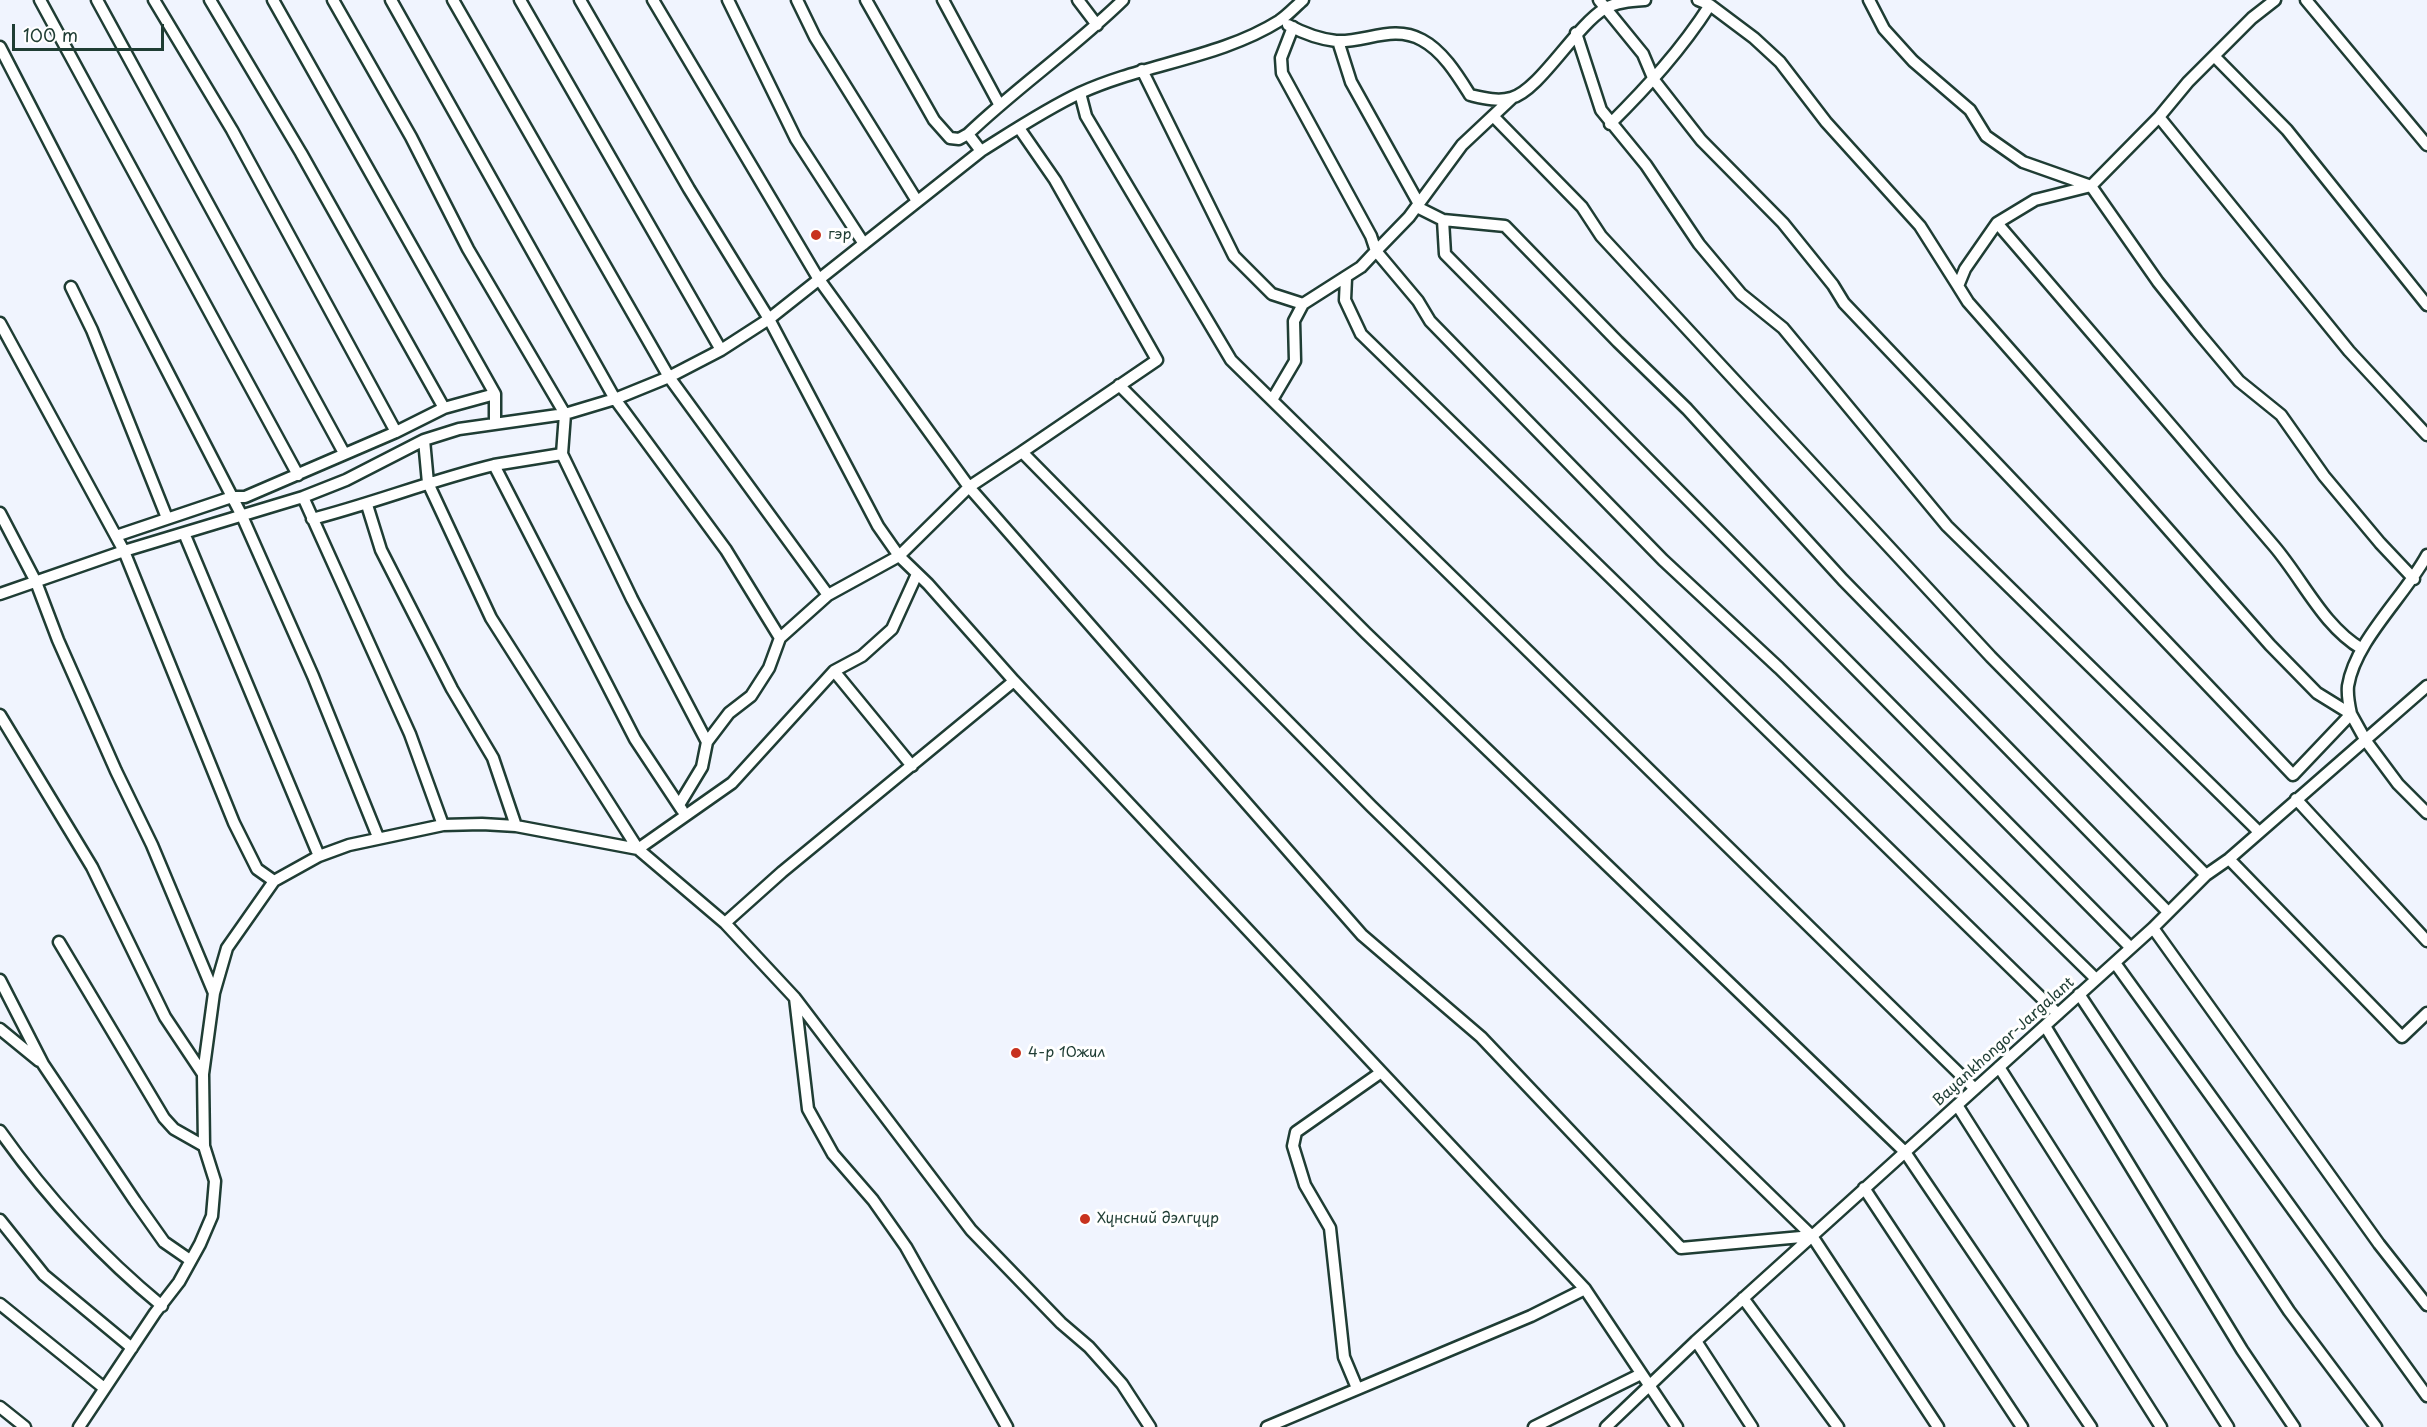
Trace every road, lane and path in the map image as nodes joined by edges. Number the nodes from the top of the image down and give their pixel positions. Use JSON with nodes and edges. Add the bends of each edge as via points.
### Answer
{"nodes":[{"id":1,"x":40,"y":0,"type":"edge"},
{"id":2,"x":97,"y":0,"type":"edge"},
{"id":3,"x":154,"y":0,"type":"edge"},
{"id":4,"x":210,"y":0,"type":"edge"},
{"id":5,"x":273,"y":0,"type":"edge"},
{"id":6,"x":333,"y":0,"type":"edge"},
{"id":7,"x":391,"y":0,"type":"edge"},
{"id":8,"x":453,"y":0,"type":"edge"},
{"id":9,"x":520,"y":0,"type":"edge"},
{"id":10,"x":580,"y":0,"type":"edge"},
{"id":11,"x":653,"y":0,"type":"edge"},
{"id":12,"x":728,"y":0,"type":"edge"},
{"id":13,"x":797,"y":0,"type":"edge"},
{"id":14,"x":866,"y":0,"type":"edge"},
{"id":15,"x":943,"y":0,"type":"edge"},
{"id":16,"x":1078,"y":0,"type":"edge"},
{"id":17,"x":1123,"y":0,"type":"edge"},
{"id":18,"x":1303,"y":0,"type":"edge"},
{"id":19,"x":1645,"y":0,"type":"edge"},
{"id":20,"x":1698,"y":0,"type":"edge"},
{"id":21,"x":1869,"y":0,"type":"edge"},
{"id":22,"x":2275,"y":0,"type":"edge"},
{"id":23,"x":2306,"y":0,"type":"edge"},
{"id":24,"x":1622,"y":1,"type":"edge"},
{"id":25,"x":1602,"y":4,"type":"edge"},
{"id":26,"x":1710,"y":5,"type":"junction"},
{"id":27,"x":1279,"y":21,"type":"junction"},
{"id":28,"x":1097,"y":25,"type":"junction"},
{"id":29,"x":1293,"y":27,"type":"junction"},
{"id":30,"x":1576,"y":33,"type":"junction"},
{"id":31,"x":1338,"y":41,"type":"junction"},
{"id":32,"x":0,"y":47,"type":"edge"},
{"id":33,"x":2215,"y":57,"type":"junction"},
{"id":34,"x":1142,"y":70,"type":"junction"},
{"id":35,"x":1654,"y":80,"type":"junction"},
{"id":36,"x":1080,"y":93,"type":"junction"},
{"id":37,"x":1512,"y":98,"type":"junction"},
{"id":38,"x":999,"y":104,"type":"junction"},
{"id":39,"x":1493,"y":116,"type":"junction"},
{"id":40,"x":2159,"y":117,"type":"junction"},
{"id":41,"x":1610,"y":124,"type":"junction"},
{"id":42,"x":1019,"y":128,"type":"junction"},
{"id":43,"x":968,"y":134,"type":"junction"},
{"id":44,"x":2427,"y":146,"type":"edge"},
{"id":45,"x":981,"y":151,"type":"junction"},
{"id":46,"x":2091,"y":186,"type":"junction"},
{"id":47,"x":917,"y":201,"type":"junction"},
{"id":48,"x":1418,"y":206,"type":"junction"},
{"id":49,"x":1443,"y":220,"type":"junction"},
{"id":50,"x":1997,"y":223,"type":"junction"},
{"id":51,"x":864,"y":244,"type":"junction"},
{"id":52,"x":1376,"y":251,"type":"junction"},
{"id":53,"x":818,"y":278,"type":"junction"},
{"id":54,"x":1346,"y":278,"type":"junction"},
{"id":55,"x":1958,"y":286,"type":"junction"},
{"id":56,"x":71,"y":287,"type":"dead end"},
{"id":57,"x":1303,"y":304,"type":"junction"},
{"id":58,"x":2427,"y":305,"type":"edge"},
{"id":59,"x":769,"y":319,"type":"junction"},
{"id":60,"x":0,"y":323,"type":"edge"},
{"id":61,"x":721,"y":350,"type":"junction"},
{"id":62,"x":669,"y":377,"type":"junction"},
{"id":63,"x":1119,"y":385,"type":"junction"},
{"id":64,"x":495,"y":394,"type":"junction"},
{"id":65,"x":615,"y":399,"type":"junction"},
{"id":66,"x":1272,"y":400,"type":"junction"},
{"id":67,"x":444,"y":408,"type":"junction"},
{"id":68,"x":565,"y":414,"type":"junction"},
{"id":69,"x":495,"y":424,"type":"junction"},
{"id":70,"x":396,"y":432,"type":"junction"},
{"id":71,"x":2427,"y":435,"type":"edge"},
{"id":72,"x":424,"y":440,"type":"junction"},
{"id":73,"x":1022,"y":452,"type":"junction"},
{"id":74,"x":344,"y":453,"type":"junction"},
{"id":75,"x":562,"y":454,"type":"junction"},
{"id":76,"x":494,"y":465,"type":"junction"},
{"id":77,"x":298,"y":475,"type":"junction"},
{"id":78,"x":428,"y":483,"type":"junction"},
{"id":79,"x":969,"y":487,"type":"junction"},
{"id":80,"x":303,"y":497,"type":"junction"},
{"id":81,"x":232,"y":498,"type":"junction"},
{"id":82,"x":367,"y":505,"type":"junction"},
{"id":83,"x":0,"y":513,"type":"edge"},
{"id":84,"x":242,"y":516,"type":"junction"},
{"id":85,"x":167,"y":518,"type":"junction"},
{"id":86,"x":312,"y":519,"type":"junction"},
{"id":87,"x":184,"y":533,"type":"junction"},
{"id":88,"x":116,"y":536,"type":"junction"},
{"id":89,"x":124,"y":551,"type":"junction"},
{"id":90,"x":2427,"y":555,"type":"edge"},
{"id":91,"x":899,"y":556,"type":"junction"},
{"id":92,"x":917,"y":574,"type":"junction"},
{"id":93,"x":2414,"y":579,"type":"junction"},
{"id":94,"x":36,"y":582,"type":"junction"},
{"id":95,"x":0,"y":594,"type":"edge"},
{"id":96,"x":828,"y":595,"type":"junction"},
{"id":97,"x":780,"y":638,"type":"junction"},
{"id":98,"x":2362,"y":650,"type":"junction"},
{"id":99,"x":834,"y":671,"type":"junction"},
{"id":100,"x":1014,"y":681,"type":"junction"},
{"id":101,"x":2427,"y":686,"type":"edge"},
{"id":102,"x":2351,"y":714,"type":"junction"},
{"id":103,"x":0,"y":715,"type":"edge"},
{"id":104,"x":2366,"y":741,"type":"junction"},
{"id":105,"x":707,"y":742,"type":"junction"},
{"id":106,"x":912,"y":766,"type":"junction"},
{"id":107,"x":2293,"y":775,"type":"junction"},
{"id":108,"x":2300,"y":795,"type":"junction"},
{"id":109,"x":679,"y":805,"type":"junction"},
{"id":110,"x":2427,"y":813,"type":"edge"},
{"id":111,"x":686,"y":815,"type":"junction"},
{"id":112,"x":443,"y":825,"type":"junction"},
{"id":113,"x":516,"y":826,"type":"junction"},
{"id":114,"x":2259,"y":832,"type":"junction"},
{"id":115,"x":378,"y":837,"type":"junction"},
{"id":116,"x":638,"y":849,"type":"junction"},
{"id":117,"x":320,"y":856,"type":"junction"},
{"id":118,"x":2229,"y":860,"type":"junction"},
{"id":119,"x":2206,"y":875,"type":"junction"},
{"id":120,"x":274,"y":881,"type":"junction"},
{"id":121,"x":2168,"y":912,"type":"junction"},
{"id":122,"x":725,"y":923,"type":"junction"},
{"id":123,"x":2153,"y":928,"type":"junction"},
{"id":124,"x":2427,"y":941,"type":"edge"},
{"id":125,"x":59,"y":942,"type":"dead end"},
{"id":126,"x":2131,"y":948,"type":"junction"},
{"id":127,"x":2115,"y":963,"type":"junction"},
{"id":128,"x":2096,"y":979,"type":"junction"},
{"id":129,"x":0,"y":980,"type":"edge"},
{"id":130,"x":214,"y":993,"type":"junction"},
{"id":131,"x":2079,"y":994,"type":"junction"},
{"id":132,"x":795,"y":998,"type":"junction"},
{"id":133,"x":2427,"y":1013,"type":"edge"},
{"id":134,"x":2058,"y":1014,"type":"junction"},
{"id":135,"x":2045,"y":1026,"type":"junction"},
{"id":136,"x":0,"y":1029,"type":"edge"},
{"id":137,"x":43,"y":1064,"type":"junction"},
{"id":138,"x":1999,"y":1067,"type":"junction"},
{"id":139,"x":1380,"y":1073,"type":"junction"},
{"id":140,"x":203,"y":1074,"type":"junction"},
{"id":141,"x":1975,"y":1089,"type":"junction"},
{"id":142,"x":1957,"y":1105,"type":"junction"},
{"id":143,"x":0,"y":1131,"type":"edge"},
{"id":144,"x":204,"y":1146,"type":"junction"},
{"id":145,"x":1905,"y":1152,"type":"junction"},
{"id":146,"x":1864,"y":1188,"type":"junction"},
{"id":147,"x":0,"y":1220,"type":"edge"},
{"id":148,"x":1812,"y":1236,"type":"junction"},
{"id":149,"x":190,"y":1260,"type":"junction"},
{"id":150,"x":1585,"y":1289,"type":"junction"},
{"id":151,"x":1743,"y":1298,"type":"junction"},
{"id":152,"x":0,"y":1304,"type":"edge"},
{"id":153,"x":2427,"y":1305,"type":"edge"},
{"id":154,"x":162,"y":1306,"type":"junction"},
{"id":155,"x":1696,"y":1341,"type":"junction"},
{"id":156,"x":132,"y":1348,"type":"junction"},
{"id":157,"x":1641,"y":1374,"type":"junction"},
{"id":158,"x":1650,"y":1387,"type":"junction"},
{"id":159,"x":104,"y":1388,"type":"junction"},
{"id":160,"x":1357,"y":1388,"type":"junction"},
{"id":161,"x":2427,"y":1396,"type":"edge"},
{"id":162,"x":0,"y":1407,"type":"edge"},
{"id":163,"x":25,"y":1427,"type":"edge"},
{"id":164,"x":79,"y":1427,"type":"edge"},
{"id":165,"x":1007,"y":1427,"type":"edge"},
{"id":166,"x":1149,"y":1427,"type":"edge"},
{"id":167,"x":1267,"y":1427,"type":"edge"},
{"id":168,"x":1534,"y":1427,"type":"edge"},
{"id":169,"x":1606,"y":1427,"type":"edge"},
{"id":170,"x":1677,"y":1427,"type":"edge"},
{"id":171,"x":1752,"y":1427,"type":"edge"},
{"id":172,"x":1838,"y":1427,"type":"edge"},
{"id":173,"x":1938,"y":1427,"type":"edge"},
{"id":174,"x":2022,"y":1427,"type":"edge"},
{"id":175,"x":2091,"y":1427,"type":"edge"},
{"id":176,"x":2161,"y":1427,"type":"edge"},
{"id":177,"x":2228,"y":1427,"type":"edge"},
{"id":178,"x":2294,"y":1427,"type":"edge"},
{"id":179,"x":2376,"y":1427,"type":"edge"}],
"edges":[{"from":1,"to":77,"type":"street"},
{"from":2,"to":74,"type":"street"},
{"from":3,"to":70,"type":"street","via":[[232,130]]},
{"from":4,"to":67,"type":"street"},
{"from":5,"to":64,"type":"street"},
{"from":6,"to":68,"type":"street","via":[[411,137],[468,249]]},
{"from":7,"to":65,"type":"street"},
{"from":8,"to":62,"type":"street"},
{"from":9,"to":61,"type":"street"},
{"from":10,"to":59,"type":"street"},
{"from":11,"to":53,"type":"street"},
{"from":12,"to":51,"type":"street","via":[[796,139]]},
{"from":13,"to":47,"type":"street","via":[[815,37]]},
{"from":14,"to":43,"type":"street","via":[[934,120],[950,138]]},
{"from":15,"to":38,"type":"street"},
{"from":16,"to":28,"type":"street"},
{"from":17,"to":28,"type":"street"},
{"from":18,"to":27,"type":"street"},
{"from":19,"to":24,"type":"street"},
{"from":20,"to":26,"type":"street"},
{"from":21,"to":46,"type":"street","via":[[1884,29],[1913,61],[1970,110],[1986,136],[2022,162]]},
{"from":22,"to":33,"type":"street"},
{"from":23,"to":44,"type":"street"},
{"from":24,"to":25,"type":"street"},
{"from":25,"to":30,"type":"street"},
{"from":25,"to":35,"type":"street","via":[[1643,54]]},
{"from":26,"to":35,"type":"street"},
{"from":26,"to":55,"type":"street","via":[[1780,62],[1826,122],[1920,226]]},
{"from":27,"to":29,"type":"street"},
{"from":27,"to":34,"type":"street","via":[[1234,41]]},
{"from":28,"to":38,"type":"street"},
{"from":29,"to":31,"type":"street"},
{"from":29,"to":52,"type":"street","via":[[1281,58],[1282,73]]},
{"from":30,"to":37,"type":"street","via":[[1542,75]]},
{"from":30,"to":41,"type":"street","via":[[1601,110]]},
{"from":31,"to":37,"type":"street","via":[[1389,32],[1422,39],[1452,67],[1470,95]]},
{"from":31,"to":48,"type":"street","via":[[1351,82]]},
{"from":32,"to":81,"type":"street"},
{"from":33,"to":40,"type":"street"},
{"from":33,"to":58,"type":"street","via":[[2287,130]]},
{"from":34,"to":36,"type":"street"},
{"from":34,"to":57,"type":"street","via":[[1234,256],[1272,294]]},
{"from":35,"to":41,"type":"street"},
{"from":35,"to":107,"type":"street","via":[[1701,140],[1783,224],[1844,303]]},
{"from":36,"to":42,"type":"street"},
{"from":36,"to":66,"type":"street","via":[[1086,116],[1231,360]]},
{"from":37,"to":39,"type":"street"},
{"from":38,"to":43,"type":"street"},
{"from":39,"to":48,"type":"street","via":[[1462,145]]},
{"from":39,"to":119,"type":"street","via":[[1582,207],[1601,236],[1991,657]]},
{"from":40,"to":46,"type":"street"},
{"from":40,"to":71,"type":"street","via":[[2349,351]]},
{"from":41,"to":114,"type":"street","via":[[1646,165],[1699,244],[1734,286],[1783,328],[1947,526]]},
{"from":42,"to":45,"type":"street"},
{"from":42,"to":63,"type":"street","via":[[1055,180],[1157,360]]},
{"from":43,"to":45,"type":"street"},
{"from":45,"to":47,"type":"street"},
{"from":46,"to":50,"type":"street","via":[[2035,200]]},
{"from":46,"to":93,"type":"street","via":[[2197,331],[2239,381],[2281,415],[2324,476]]},
{"from":47,"to":51,"type":"street"},
{"from":48,"to":49,"type":"street"},
{"from":48,"to":52,"type":"street"},
{"from":49,"to":121,"type":"street","via":[[1505,225],[1687,409],[1851,589]]},
{"from":49,"to":126,"type":"street","via":[[1445,254]]},
{"from":50,"to":55,"type":"street","via":[[1965,268]]},
{"from":50,"to":98,"type":"street","via":[[2281,553],[2325,615],[2348,641]]},
{"from":51,"to":53,"type":"street"},
{"from":52,"to":54,"type":"street"},
{"from":52,"to":128,"type":"street","via":[[1430,321],[1655,552]]},
{"from":53,"to":59,"type":"street"},
{"from":53,"to":79,"type":"street"},
{"from":54,"to":57,"type":"street"},
{"from":54,"to":134,"type":"street","via":[[1345,300],[1361,334]]},
{"from":55,"to":102,"type":"street","via":[[2270,645],[2317,693]]},
{"from":56,"to":85,"type":"street"},
{"from":57,"to":66,"type":"street","via":[[1294,321],[1295,361]]},
{"from":59,"to":61,"type":"street"},
{"from":59,"to":91,"type":"street","via":[[878,526]]},
{"from":60,"to":88,"type":"street"},
{"from":61,"to":62,"type":"street"},
{"from":62,"to":65,"type":"street"},
{"from":62,"to":96,"type":"street"},
{"from":63,"to":73,"type":"street"},
{"from":63,"to":145,"type":"street","via":[[1366,633]]},
{"from":64,"to":67,"type":"street"},
{"from":64,"to":69,"type":"street"},
{"from":65,"to":68,"type":"street"},
{"from":65,"to":97,"type":"street","via":[[726,550]]},
{"from":66,"to":141,"type":"street"},
{"from":67,"to":70,"type":"street"},
{"from":68,"to":69,"type":"street"},
{"from":68,"to":75,"type":"street"},
{"from":69,"to":72,"type":"street","via":[[459,429]]},
{"from":70,"to":74,"type":"street"},
{"from":72,"to":78,"type":"street"},
{"from":72,"to":80,"type":"street"},
{"from":73,"to":79,"type":"street"},
{"from":73,"to":148,"type":"street","via":[[1371,806]]},
{"from":74,"to":77,"type":"street"},
{"from":75,"to":76,"type":"street"},
{"from":75,"to":105,"type":"street"},
{"from":76,"to":78,"type":"street"},
{"from":76,"to":109,"type":"street","via":[[635,739]]},
{"from":77,"to":81,"type":"street","via":[[245,497]]},
{"from":78,"to":82,"type":"street"},
{"from":78,"to":116,"type":"street","via":[[491,618]]},
{"from":79,"to":91,"type":"street"},
{"from":79,"to":148,"type":"street","via":[[1362,934],[1481,1037],[1681,1248]]},
{"from":80,"to":84,"type":"street"},
{"from":80,"to":86,"type":"street"},
{"from":81,"to":84,"type":"street"},
{"from":81,"to":85,"type":"street"},
{"from":82,"to":86,"type":"street"},
{"from":82,"to":113,"type":"street","via":[[381,550],[452,689],[493,758]]},
{"from":83,"to":94,"type":"street"},
{"from":84,"to":87,"type":"street"},
{"from":84,"to":115,"type":"street"},
{"from":85,"to":88,"type":"street"},
{"from":86,"to":112,"type":"street","via":[[410,734]]},
{"from":87,"to":89,"type":"street"},
{"from":87,"to":117,"type":"street"},
{"from":88,"to":89,"type":"street"},
{"from":89,"to":94,"type":"street"},
{"from":89,"to":120,"type":"street","via":[[234,823],[257,869]]},
{"from":90,"to":93,"type":"street"},
{"from":91,"to":92,"type":"street"},
{"from":91,"to":96,"type":"street"},
{"from":92,"to":99,"type":"street","via":[[892,629],[862,656]]},
{"from":92,"to":100,"type":"street"},
{"from":93,"to":98,"type":"street"},
{"from":94,"to":95,"type":"street"},
{"from":94,"to":130,"type":"street"},
{"from":96,"to":97,"type":"street"},
{"from":97,"to":105,"type":"street","via":[[769,668],[751,696],[729,713]]},
{"from":98,"to":102,"type":"street","via":[[2348,684]]},
{"from":99,"to":106,"type":"street"},
{"from":99,"to":111,"type":"street","via":[[732,783]]},
{"from":100,"to":106,"type":"street"},
{"from":100,"to":139,"type":"street"},
{"from":101,"to":104,"type":"street","name":"Bayankhongor-Jargalant"},
{"from":102,"to":104,"type":"street"},
{"from":102,"to":107,"type":"street"},
{"from":103,"to":140,"type":"street","via":[[92,867],[165,1017]]},
{"from":104,"to":108,"type":"street","name":"Bayankhongor-Jargalant"},
{"from":104,"to":110,"type":"street","via":[[2398,784]]},
{"from":105,"to":109,"type":"street","via":[[702,767]]},
{"from":106,"to":122,"type":"street"},
{"from":107,"to":108,"type":"street"},
{"from":108,"to":114,"type":"street","name":"Bayankhongor-Jargalant"},
{"from":108,"to":124,"type":"street"},
{"from":109,"to":111,"type":"street"},
{"from":111,"to":116,"type":"street"},
{"from":112,"to":113,"type":"street"},
{"from":112,"to":115,"type":"street"},
{"from":113,"to":116,"type":"street"},
{"from":114,"to":118,"type":"street","name":"Bayankhongor-Jargalant"},
{"from":115,"to":117,"type":"street"},
{"from":116,"to":122,"type":"street"},
{"from":117,"to":120,"type":"street"},
{"from":118,"to":119,"type":"street","name":"Bayankhongor-Jargalant"},
{"from":118,"to":133,"type":"street","via":[[2402,1038]]},
{"from":119,"to":121,"type":"street","name":"Bayankhongor-Jargalant"},
{"from":120,"to":130,"type":"street","via":[[227,948]]},
{"from":121,"to":123,"type":"street","name":"Bayankhongor-Jargalant"},
{"from":122,"to":132,"type":"street"},
{"from":123,"to":126,"type":"street","name":"Bayankhongor-Jargalant"},
{"from":123,"to":153,"type":"street"},
{"from":125,"to":144,"type":"street","via":[[164,1118],[174,1129]]},
{"from":126,"to":127,"type":"street","name":"Bayankhongor-Jargalant"},
{"from":127,"to":128,"type":"street","name":"Bayankhongor-Jargalant"},
{"from":127,"to":161,"type":"street"},
{"from":128,"to":131,"type":"street","name":"Bayankhongor-Jargalant"},
{"from":129,"to":137,"type":"street"},
{"from":130,"to":140,"type":"street"},
{"from":131,"to":134,"type":"street","name":"Bayankhongor-Jargalant"},
{"from":131,"to":179,"type":"street","via":[[2289,1311]]},
{"from":132,"to":165,"type":"street","via":[[808,1109],[833,1154],[873,1200],[906,1247]]},
{"from":132,"to":166,"type":"street","via":[[971,1230],[1095,1354],[1122,1384]]},
{"from":134,"to":135,"type":"street","name":"Bayankhongor-Jargalant"},
{"from":135,"to":138,"type":"street","name":"Bayankhongor-Jargalant"},
{"from":135,"to":178,"type":"street","via":[[2242,1350]]},
{"from":136,"to":137,"type":"street"},
{"from":137,"to":149,"type":"street","via":[[164,1242]]},
{"from":138,"to":141,"type":"street","name":"Bayankhongor-Jargalant"},
{"from":138,"to":177,"type":"street"},
{"from":139,"to":150,"type":"street"},
{"from":139,"to":160,"type":"street","via":[[1296,1132],[1293,1146],[1305,1185],[1330,1228],[1344,1357]]},
{"from":140,"to":144,"type":"street"},
{"from":141,"to":142,"type":"street","name":"Bayankhongor-Jargalant"},
{"from":142,"to":145,"type":"street","name":"Bayankhongor-Jargalant"},
{"from":142,"to":176,"type":"street"},
{"from":143,"to":154,"type":"street","via":[[75,1225]]},
{"from":144,"to":149,"type":"street","via":[[215,1181],[212,1216]]},
{"from":145,"to":146,"type":"street","name":"Bayankhongor-Jargalant"},
{"from":145,"to":175,"type":"street"},
{"from":146,"to":148,"type":"street","name":"Bayankhongor-Jargalant"},
{"from":146,"to":174,"type":"street"},
{"from":147,"to":156,"type":"street","via":[[44,1275]]},
{"from":148,"to":151,"type":"street","name":"Bayankhongor-Jargalant"},
{"from":148,"to":173,"type":"street"},
{"from":149,"to":154,"type":"street"},
{"from":150,"to":157,"type":"street"},
{"from":150,"to":160,"type":"street","via":[[1531,1316]]},
{"from":151,"to":155,"type":"street","name":"Bayankhongor-Jargalant"},
{"from":151,"to":172,"type":"street"},
{"from":152,"to":159,"type":"street"},
{"from":154,"to":156,"type":"street"},
{"from":155,"to":158,"type":"street","name":"Bayankhongor-Jargalant"},
{"from":155,"to":171,"type":"street"},
{"from":156,"to":159,"type":"street"},
{"from":157,"to":158,"type":"street"},
{"from":157,"to":168,"type":"street"},
{"from":158,"to":169,"type":"street","name":"Bayankhongor-Jargalant"},
{"from":158,"to":170,"type":"street"},
{"from":159,"to":164,"type":"street"},
{"from":160,"to":167,"type":"street"},
{"from":162,"to":163,"type":"street"}]}
